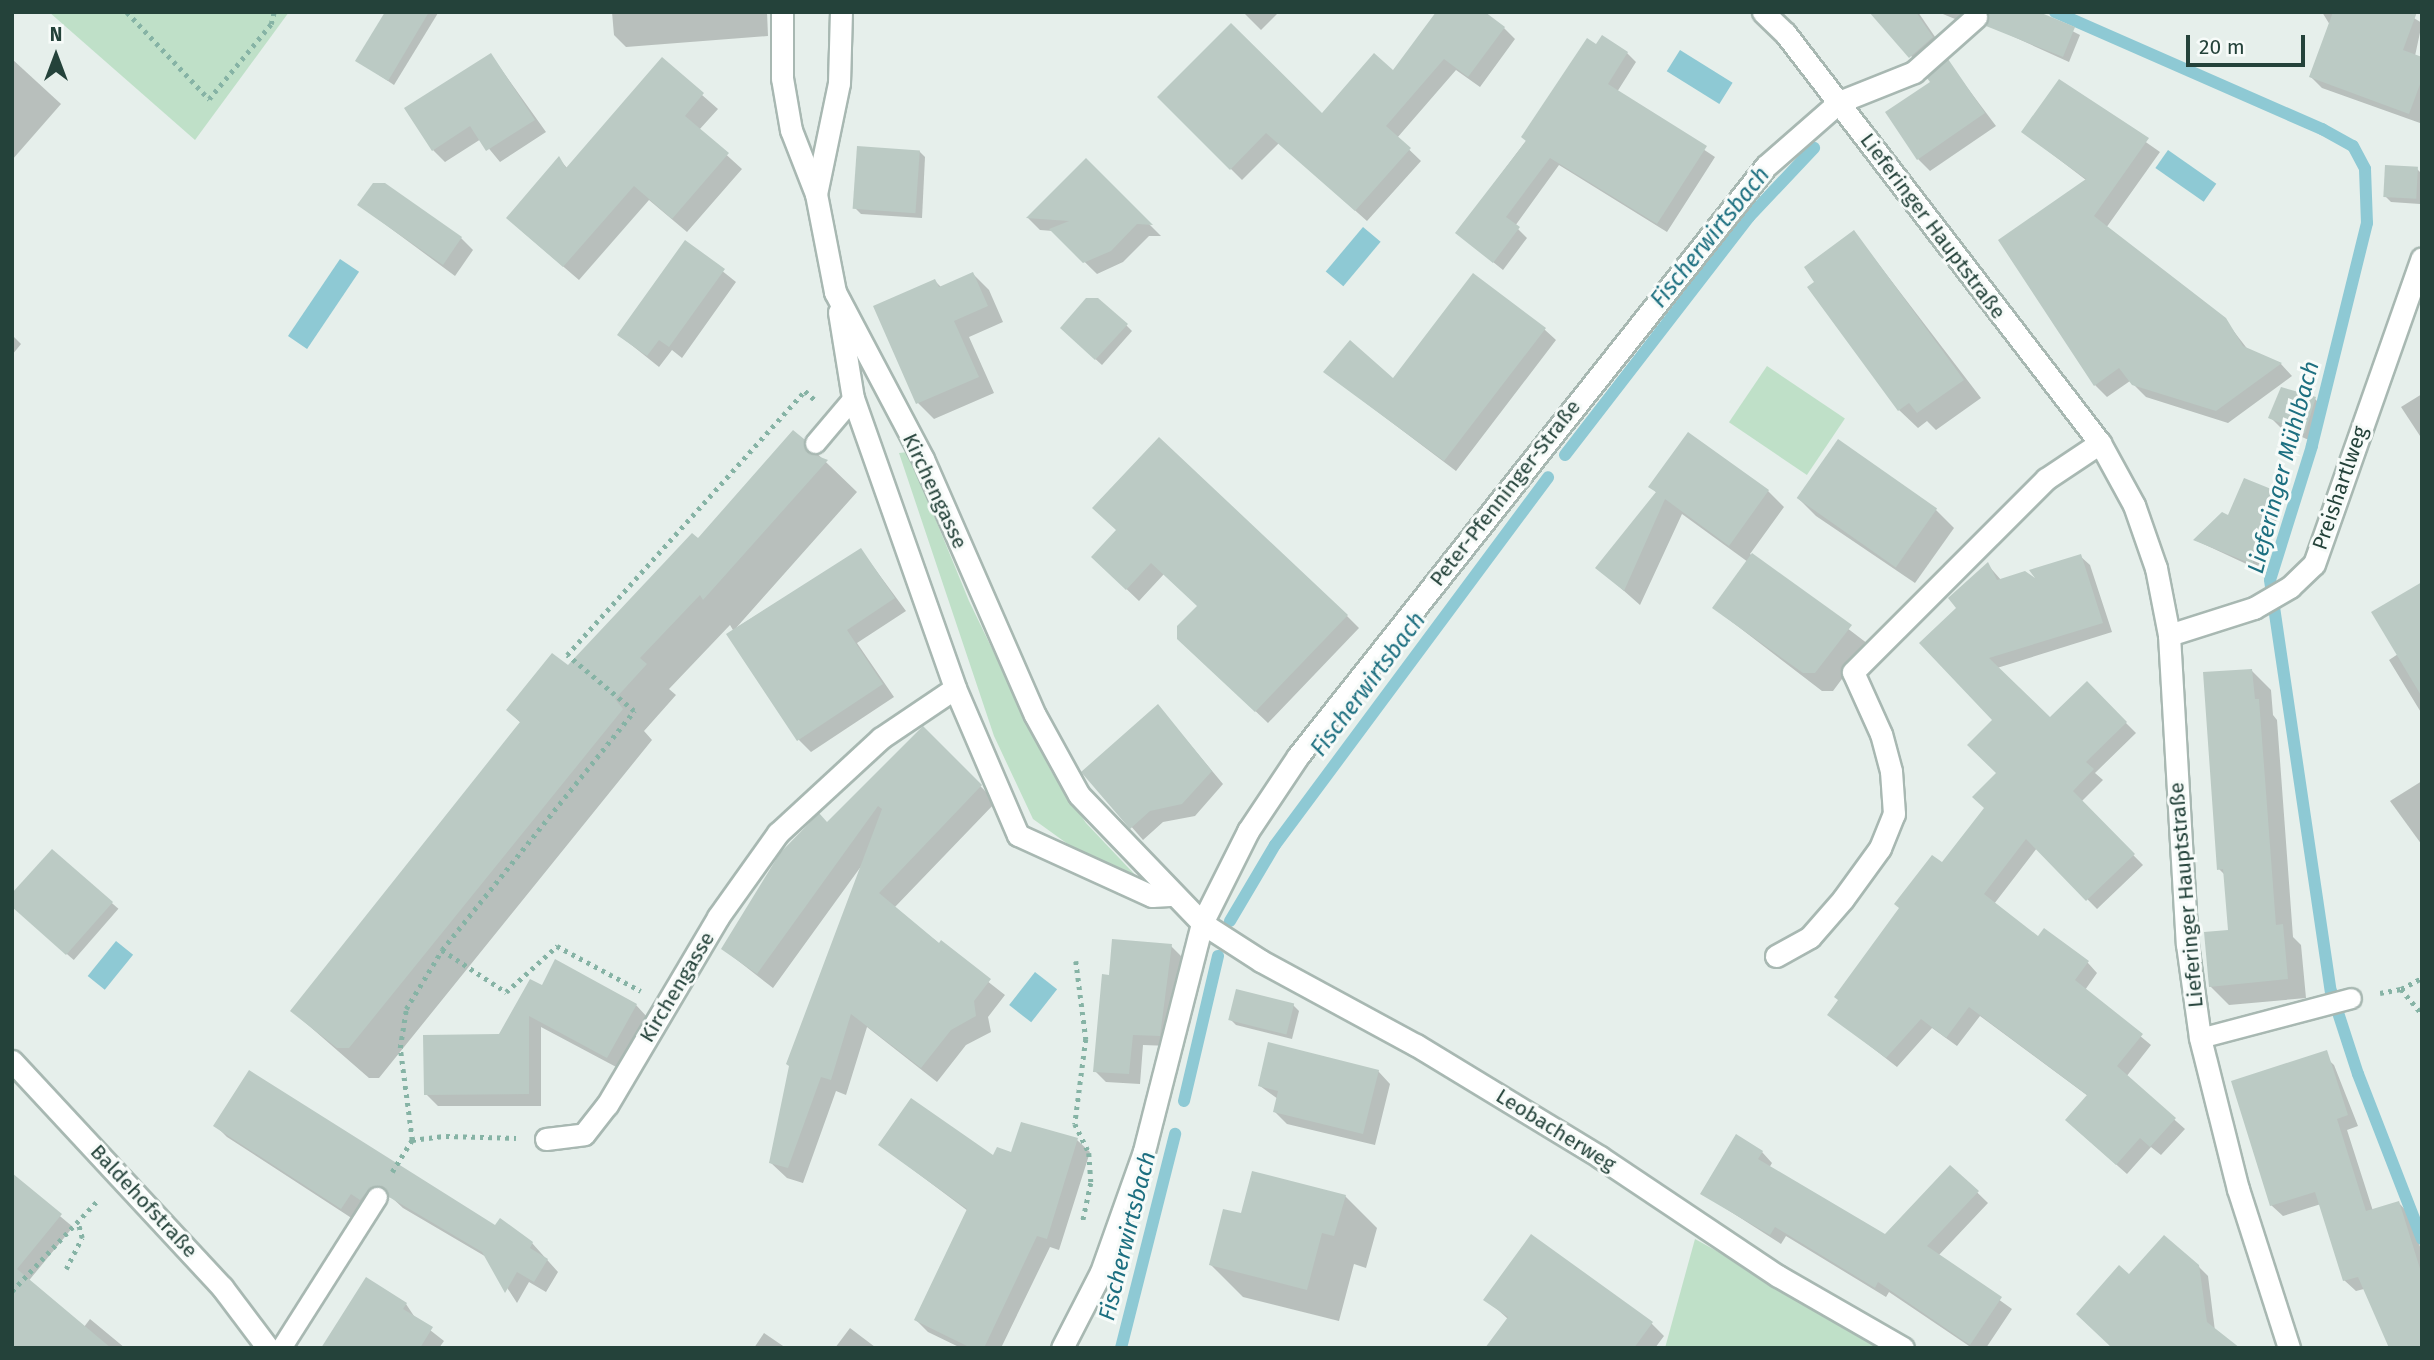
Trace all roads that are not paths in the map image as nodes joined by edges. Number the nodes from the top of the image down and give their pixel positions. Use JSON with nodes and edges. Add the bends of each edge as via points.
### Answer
{"nodes":[{"id":1,"x":782,"y":12,"type":"edge"},
{"id":2,"x":841,"y":12,"type":"edge"},
{"id":3,"x":1763,"y":12,"type":"edge"},
{"id":4,"x":1976,"y":18,"type":"dead end"},
{"id":5,"x":1839,"y":103,"type":"junction"},
{"id":6,"x":816,"y":194,"type":"junction"},
{"id":7,"x":2422,"y":258,"type":"edge"},
{"id":8,"x":835,"y":292,"type":"junction"},
{"id":9,"x":853,"y":398,"type":"junction"},
{"id":10,"x":815,"y":443,"type":"dead end"},
{"id":11,"x":2100,"y":443,"type":"junction"},
{"id":12,"x":2169,"y":635,"type":"junction"},
{"id":13,"x":955,"y":688,"type":"junction"},
{"id":14,"x":1174,"y":895,"type":"junction"},
{"id":15,"x":1202,"y":923,"type":"junction"},
{"id":16,"x":1776,"y":956,"type":"dead end"},
{"id":17,"x":2351,"y":998,"type":"dead end"},
{"id":18,"x":2200,"y":1038,"type":"junction"},
{"id":19,"x":12,"y":1061,"type":"edge"},
{"id":20,"x":546,"y":1139,"type":"road end"},
{"id":21,"x":377,"y":1197,"type":"road end"},
{"id":22,"x":268,"y":1348,"type":"edge"},
{"id":23,"x":281,"y":1348,"type":"edge"},
{"id":24,"x":1062,"y":1348,"type":"edge"},
{"id":25,"x":1903,"y":1348,"type":"edge"},
{"id":26,"x":2289,"y":1348,"type":"edge"}],
"edges":[{"from":1,"to":6,"type":"street","name":"Kirchengasse","via":[[782,78],[791,130]]},
{"from":2,"to":6,"type":"street","name":"Kirchengasse","via":[[839,83]]},
{"from":3,"to":5,"type":"street","name":"Lieferinger Hauptstraße"},
{"from":4,"to":5,"type":"street","name":"Peter-Pfenninger-Straße","via":[[1914,72]]},
{"from":5,"to":11,"type":"street","name":"Lieferinger Hauptstraße"},
{"from":5,"to":15,"type":"street","name":"Peter-Pfenninger-Straße","via":[[1766,166],[1298,755],[1248,831]]},
{"from":6,"to":8,"type":"street","name":"Kirchengasse"},
{"from":7,"to":12,"type":"street","name":"Preishartlweg","via":[[2314,564],[2290,587],[2254,608]]},
{"from":8,"to":9,"type":"street","name":"Kirchengasse"},
{"from":8,"to":14,"type":"street","name":"Kirchengasse","via":[[923,459],[1035,715],[1079,795]]},
{"from":9,"to":10,"type":"lane"},
{"from":9,"to":13,"type":"street","name":"Kirchengasse"},
{"from":11,"to":12,"type":"street","name":"Lieferinger Hauptstraße","via":[[2134,505],[2156,568]]},
{"from":11,"to":16,"type":"street","via":[[2046,478],[1853,673],[1881,734],[1891,771],[1894,814],[1880,848],[1843,899],[1810,937]]},
{"from":12,"to":18,"type":"street","name":"Lieferinger Hauptstraße","via":[[2187,944]]},
{"from":13,"to":14,"type":"street","name":"Kirchengasse","via":[[1018,835],[1152,896]]},
{"from":13,"to":20,"type":"street","name":"Kirchengasse","via":[[881,738],[778,833],[718,917],[607,1105],[584,1133]]},
{"from":14,"to":15,"type":"street","name":"Kirchengasse"},
{"from":15,"to":24,"type":"street","name":"Peter-Pfenninger-Straße","via":[[1144,1152],[1101,1272]]},
{"from":15,"to":25,"type":"street","name":"Leobacherweg","via":[[1261,961],[1416,1045],[1600,1157],[1778,1276]]},
{"from":17,"to":18,"type":"lane"},
{"from":18,"to":26,"type":"street","name":"Lieferinger Hauptstraße","via":[[2238,1189]]},
{"from":19,"to":22,"type":"street","name":"Baldehofstraße","via":[[222,1287]]},
{"from":21,"to":23,"type":"lane"}]}
